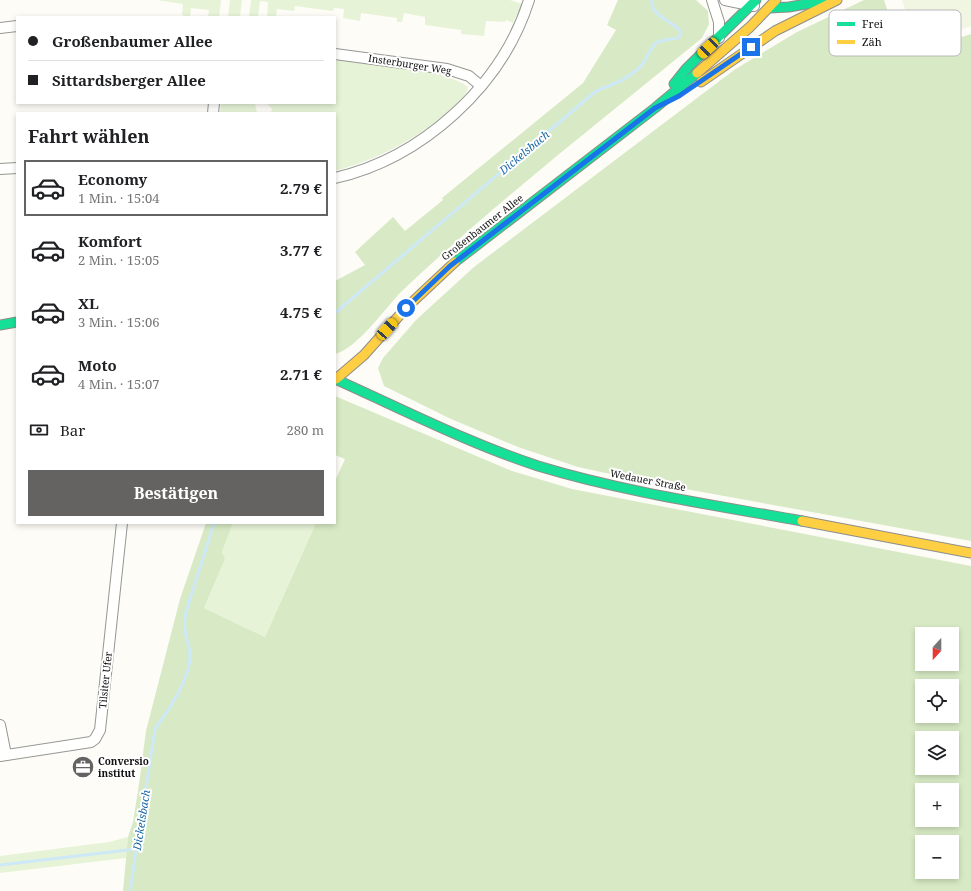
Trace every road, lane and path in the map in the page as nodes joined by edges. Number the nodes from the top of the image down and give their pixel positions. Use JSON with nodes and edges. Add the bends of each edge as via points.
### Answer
{"nodes":[{"id":1,"x":529,"y":0,"type":"edge"},
{"id":2,"x":712,"y":0,"type":"edge"},
{"id":3,"x":725,"y":0,"type":"edge"},
{"id":4,"x":776,"y":0,"type":"edge"},
{"id":5,"x":827,"y":0,"type":"edge"},
{"id":6,"x":837,"y":0,"type":"edge"},
{"id":7,"x":753,"y":3,"type":"edge"},
{"id":8,"x":769,"y":8,"type":"junction"},
{"id":9,"x":16,"y":26,"type":"edge"},
{"id":10,"x":0,"y":28,"type":"edge"},
{"id":11,"x":719,"y":38,"type":"junction"},
{"id":12,"x":336,"y":54,"type":"edge"},
{"id":13,"x":481,"y":86,"type":"junction"},
{"id":14,"x":655,"y":108,"type":"junction"},
{"id":15,"x":16,"y":168,"type":"edge"},
{"id":16,"x":0,"y":169,"type":"edge"},
{"id":17,"x":336,"y":178,"type":"edge"},
{"id":18,"x":16,"y":322,"type":"edge"},
{"id":19,"x":0,"y":325,"type":"edge"},
{"id":20,"x":336,"y":379,"type":"edge"},
{"id":21,"x":122,"y":524,"type":"edge"},
{"id":22,"x":971,"y":553,"type":"edge"},
{"id":23,"x":0,"y":725,"type":"edge"},
{"id":24,"x":3,"y":755,"type":"edge"}],
"edges":[{"from":1,"to":13,"type":"street","via":[[510,44]]},
{"from":2,"to":11,"type":"street","via":[[719,22]]},
{"from":3,"to":7,"type":"street"},
{"from":4,"to":8,"type":"main road","name":"Großenbaumer Allee"},
{"from":5,"to":8,"type":"main road"},
{"from":6,"to":14,"type":"main road","via":[[782,27],[679,96]]},
{"from":7,"to":8,"type":"street"},
{"from":7,"to":11,"type":"main road","name":"Großenbaumer Allee"},
{"from":8,"to":14,"type":"main road","name":"Großenbaumer Allee"},
{"from":9,"to":10,"type":"street"},
{"from":11,"to":14,"type":"main road","name":"Großenbaumer Allee","via":[[686,69]]},
{"from":12,"to":13,"type":"street","name":"Insterburger Weg","via":[[447,68],[469,76]]},
{"from":13,"to":17,"type":"street","via":[[448,119],[405,150],[362,171]]},
{"from":14,"to":20,"type":"main road","name":"Großenbaumer Allee","via":[[450,266],[406,308],[364,355]]},
{"from":15,"to":16,"type":"street"},
{"from":18,"to":19,"type":"main road"},
{"from":20,"to":22,"type":"main road","name":"Wedauer Straße","via":[[457,434],[523,460],[586,479]]},
{"from":21,"to":24,"type":"street","name":"Tilsiter Ufer","via":[[100,730],[91,742]]},
{"from":23,"to":24,"type":"street"}]}
